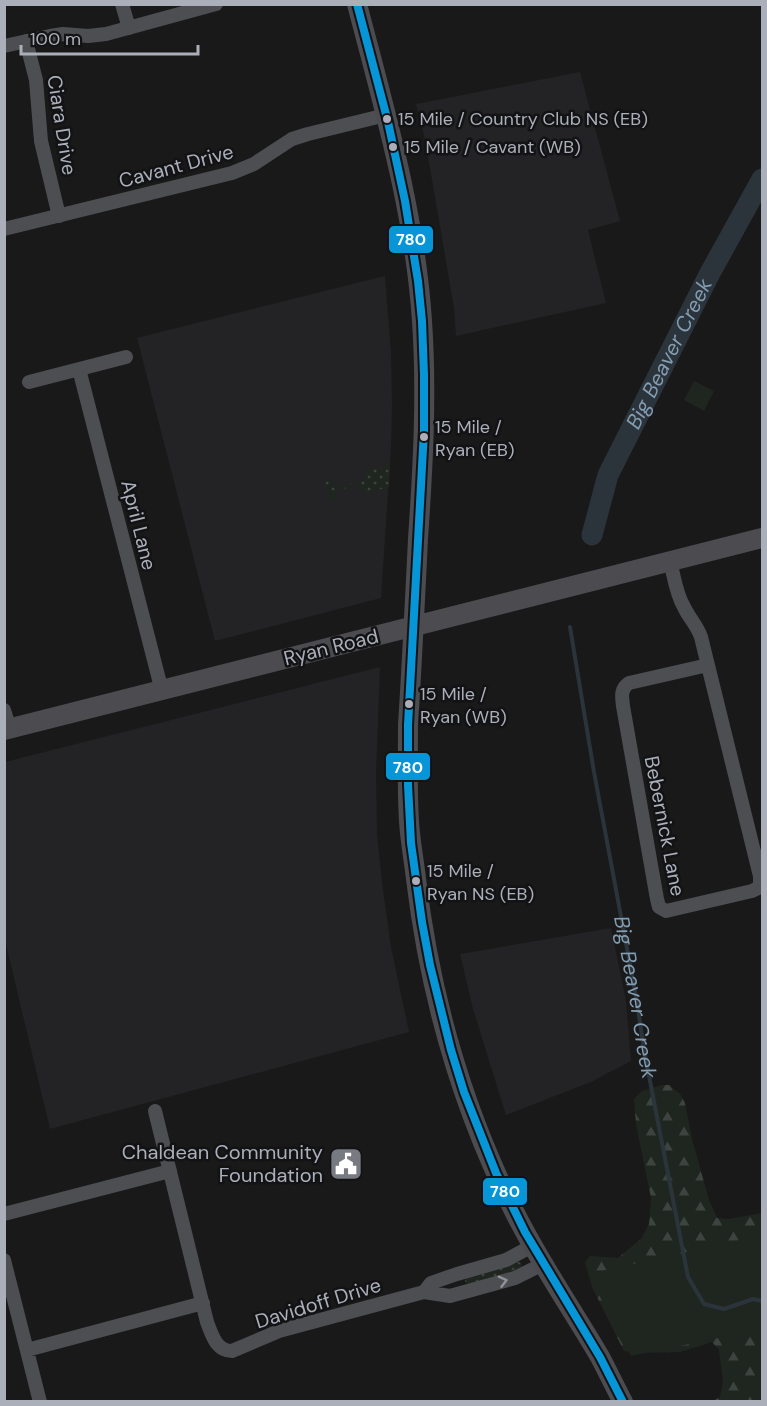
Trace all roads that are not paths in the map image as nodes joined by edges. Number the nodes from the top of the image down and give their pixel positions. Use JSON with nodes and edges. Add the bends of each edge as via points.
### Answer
{"nodes":[{"id":1,"x":122,"y":4,"type":"edge"},
{"id":2,"x":216,"y":4,"type":"edge"},
{"id":3,"x":357,"y":4,"type":"edge"},
{"id":4,"x":129,"y":28,"type":"junction"},
{"id":5,"x":26,"y":40,"type":"junction"},
{"id":6,"x":4,"y":46,"type":"edge"},
{"id":7,"x":386,"y":115,"type":"junction"},
{"id":8,"x":59,"y":216,"type":"junction"},
{"id":9,"x":4,"y":229,"type":"edge"},
{"id":10,"x":126,"y":357,"type":"dead end"},
{"id":11,"x":79,"y":369,"type":"junction"},
{"id":12,"x":28,"y":382,"type":"dead end"},
{"id":13,"x":762,"y":538,"type":"edge"},
{"id":14,"x":670,"y":561,"type":"junction"},
{"id":15,"x":414,"y":626,"type":"junction"},
{"id":16,"x":708,"y":665,"type":"junction"},
{"id":17,"x":162,"y":691,"type":"junction"},
{"id":18,"x":4,"y":710,"type":"edge"},
{"id":19,"x":7,"y":730,"type":"edge"},
{"id":20,"x":155,"y":1111,"type":"dead end"},
{"id":21,"x":170,"y":1171,"type":"junction"},
{"id":22,"x":4,"y":1214,"type":"edge"},
{"id":23,"x":532,"y":1246,"type":"junction"},
{"id":24,"x":4,"y":1260,"type":"edge"},
{"id":25,"x":543,"y":1264,"type":"junction"},
{"id":26,"x":424,"y":1292,"type":"junction"},
{"id":27,"x":203,"y":1303,"type":"junction"},
{"id":28,"x":27,"y":1350,"type":"junction"},
{"id":29,"x":40,"y":1401,"type":"edge"},
{"id":30,"x":623,"y":1401,"type":"edge"}],
"edges":[{"from":1,"to":4,"type":"street"},
{"from":2,"to":4,"type":"street"},
{"from":3,"to":7,"type":"main road"},
{"from":4,"to":5,"type":"street","via":[[88,36],[63,34]]},
{"from":5,"to":6,"type":"street"},
{"from":5,"to":8,"type":"street","name":"Ciara Drive","via":[[36,80],[41,141]]},
{"from":7,"to":8,"type":"street","name":"Cavant Drive","via":[[292,139],[254,164],[232,173]]},
{"from":7,"to":15,"type":"main road","via":[[412,235],[422,319],[424,416]]},
{"from":8,"to":9,"type":"street","name":"Cavant Drive"},
{"from":10,"to":11,"type":"street"},
{"from":11,"to":12,"type":"street"},
{"from":11,"to":17,"type":"street","name":"April Lane"},
{"from":13,"to":14,"type":"main road","name":"Ryan Road"},
{"from":14,"to":15,"type":"main road","name":"Ryan Road"},
{"from":14,"to":16,"type":"street","name":"Bebernick Lane","via":[[681,601],[698,630]]},
{"from":15,"to":17,"type":"main road","name":"Ryan Road"},
{"from":15,"to":23,"type":"main road","via":[[408,725],[409,823],[427,954],[463,1089],[500,1181]]},
{"from":16,"to":16,"type":"street","name":"Bebernick Lane","via":[[761,880],[752,891],[666,911],[658,903],[622,692],[629,683]]},
{"from":17,"to":19,"type":"main road","name":"Ryan Road"},
{"from":18,"to":19,"type":"street"},
{"from":20,"to":21,"type":"street","name":"Davidoff Drive"},
{"from":21,"to":22,"type":"street"},
{"from":21,"to":27,"type":"street","name":"Davidoff Drive"},
{"from":23,"to":25,"type":"main road"},
{"from":23,"to":26,"type":"street","name":"Davidoff Drive","via":[[506,1260],[431,1283]]},
{"from":24,"to":28,"type":"street"},
{"from":26,"to":25,"type":"street","name":"Davidoff Drive","one_way":true,"via":[[450,1296],[515,1278]]},
{"from":25,"to":30,"type":"main road"},
{"from":26,"to":27,"type":"street","name":"Davidoff Drive","via":[[279,1331],[232,1352],[217,1344]]},
{"from":27,"to":28,"type":"street"},
{"from":28,"to":29,"type":"street"}]}
